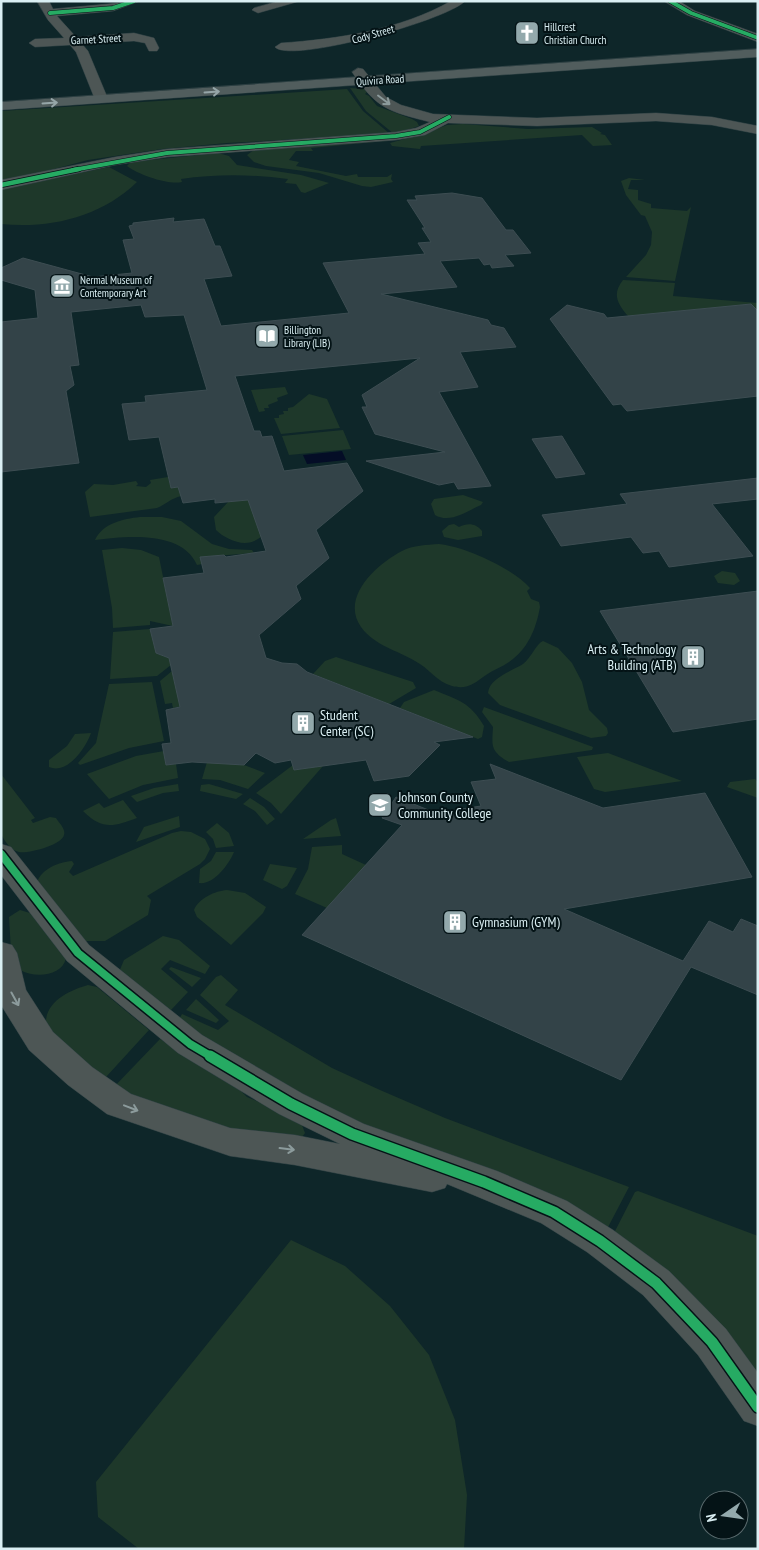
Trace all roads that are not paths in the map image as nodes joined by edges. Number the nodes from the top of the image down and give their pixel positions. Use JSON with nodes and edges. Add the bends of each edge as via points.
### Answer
{"nodes":[{"id":1,"x":43,"y":1,"type":"edge"},
{"id":2,"x":134,"y":1,"type":"edge"},
{"id":3,"x":294,"y":1,"type":"edge"},
{"id":4,"x":459,"y":1,"type":"edge"},
{"id":5,"x":670,"y":1,"type":"edge"},
{"id":6,"x":258,"y":10,"type":"dead end"},
{"id":7,"x":50,"y":13,"type":"junction"},
{"id":8,"x":732,"y":19,"type":"dead end"},
{"id":9,"x":714,"y":21,"type":"junction"},
{"id":10,"x":758,"y":38,"type":"edge"},
{"id":11,"x":74,"y":40,"type":"junction"},
{"id":12,"x":34,"y":43,"type":"dead end"},
{"id":13,"x":758,"y":46,"type":"edge"},
{"id":14,"x":281,"y":47,"type":"dead end"},
{"id":15,"x":153,"y":48,"type":"dead end"},
{"id":16,"x":758,"y":53,"type":"edge"},
{"id":17,"x":385,"y":75,"type":"junction"},
{"id":18,"x":362,"y":77,"type":"junction"},
{"id":19,"x":100,"y":93,"type":"junction"},
{"id":20,"x":1,"y":94,"type":"edge"},
{"id":21,"x":1,"y":106,"type":"edge"},
{"id":22,"x":406,"y":111,"type":"junction"},
{"id":23,"x":449,"y":117,"type":"junction"},
{"id":24,"x":422,"y":130,"type":"junction"},
{"id":25,"x":758,"y":130,"type":"edge"},
{"id":26,"x":1,"y":185,"type":"edge"},
{"id":27,"x":1,"y":854,"type":"edge"},
{"id":28,"x":1,"y":952,"type":"edge"},
{"id":29,"x":504,"y":1191,"type":"junction"},
{"id":30,"x":758,"y":1407,"type":"edge"}],
"edges":[{"from":1,"to":7,"type":"street"},
{"from":2,"to":7,"type":"street","via":[[113,8]]},
{"from":3,"to":6,"type":"street"},
{"from":4,"to":14,"type":"street","name":"Cody Street","via":[[370,36]]},
{"from":5,"to":9,"type":"street"},
{"from":7,"to":11,"type":"street"},
{"from":8,"to":9,"type":"street"},
{"from":9,"to":10,"type":"street"},
{"from":11,"to":12,"type":"street","name":"Garnet Street"},
{"from":11,"to":15,"type":"street","name":"Garnet Street","via":[[134,37],[150,41]]},
{"from":11,"to":19,"type":"street","via":[[87,59]]},
{"from":13,"to":17,"type":"main road","name":"Quivira Road"},
{"from":16,"to":17,"type":"main road","name":"Quivira Road"},
{"from":17,"to":18,"type":"main road","name":"Quivira Road"},
{"from":17,"to":23,"type":"street","via":[[405,100]]},
{"from":18,"to":19,"type":"main road","name":"Quivira Road"},
{"from":18,"to":22,"type":"street","one_way":true,"via":[[381,100]]},
{"from":19,"to":20,"type":"main road","name":"Quivira Road"},
{"from":21,"to":19,"type":"main road","name":"Quivira Road","one_way":true},
{"from":22,"to":23,"type":"street","via":[[432,118]]},
{"from":22,"to":24,"type":"street","via":[[420,121]]},
{"from":23,"to":24,"type":"street"},
{"from":23,"to":25,"type":"street","via":[[537,122],[656,117],[712,121]]},
{"from":24,"to":26,"type":"street","via":[[396,136],[167,152]]},
{"from":27,"to":29,"type":"street","via":[[78,953],[190,1044],[291,1104],[352,1134]]},
{"from":28,"to":29,"type":"street","one_way":true,"via":[[10,992],[41,1041],[80,1076],[119,1104],[230,1142],[295,1150]]},
{"from":29,"to":30,"type":"street","via":[[554,1212],[656,1283],[712,1342]]}]}
